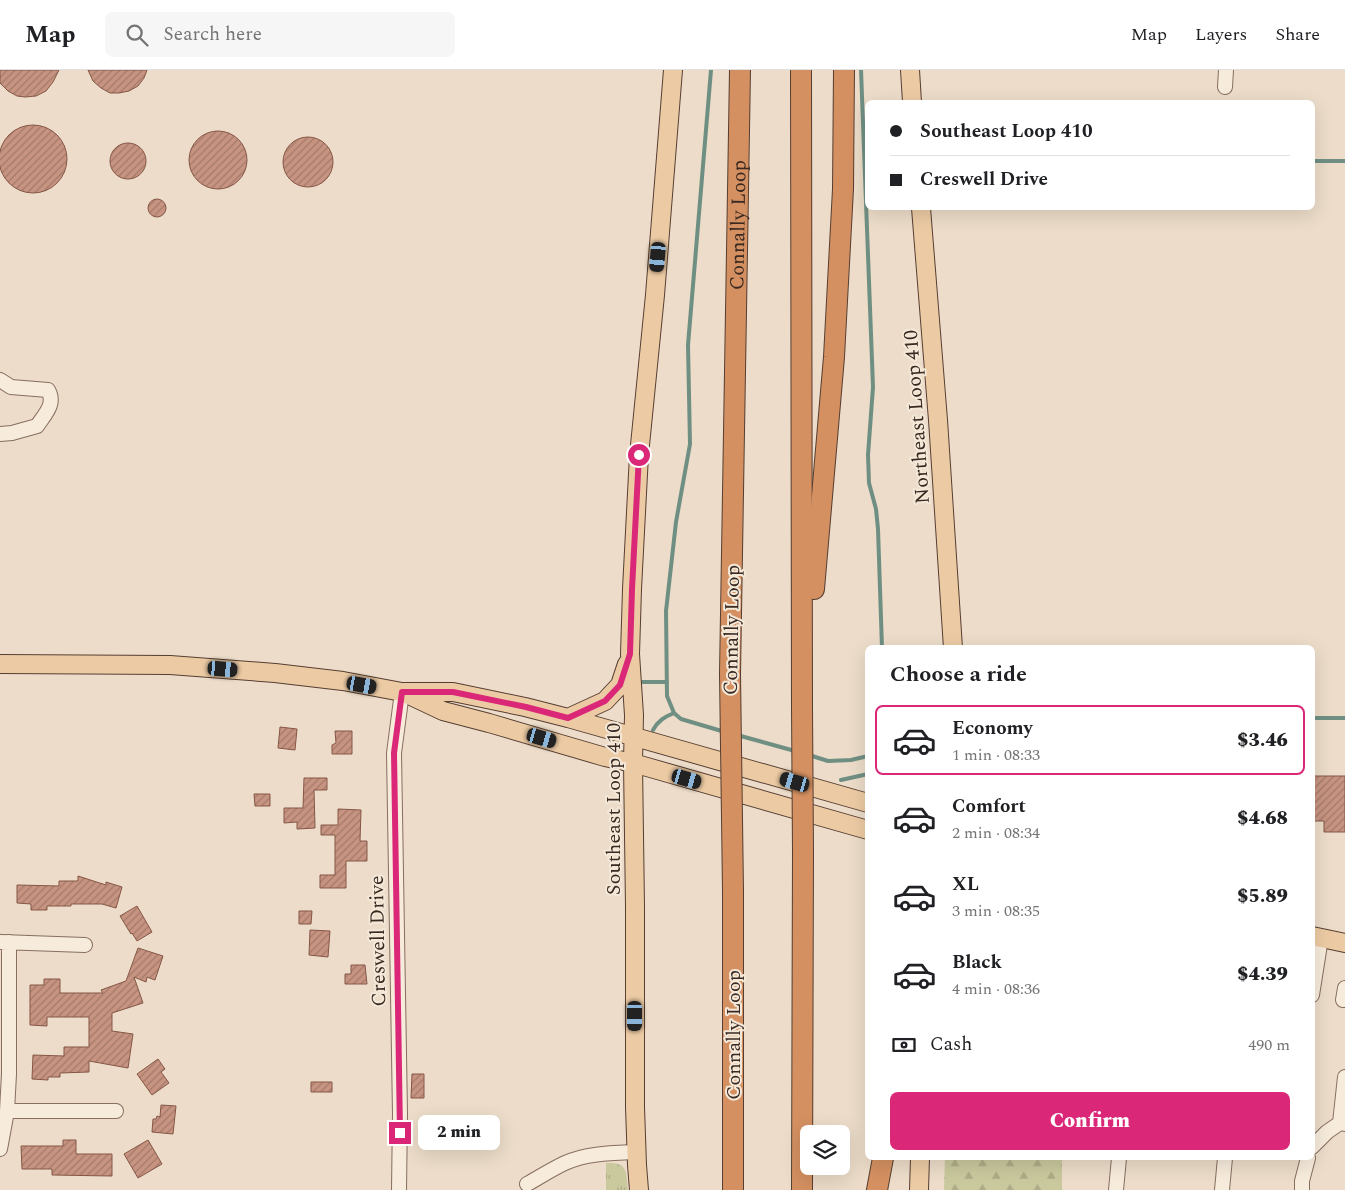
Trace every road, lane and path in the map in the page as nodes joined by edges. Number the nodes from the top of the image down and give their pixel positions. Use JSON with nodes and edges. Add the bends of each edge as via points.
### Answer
{"nodes":[{"id":1,"x":673,"y":70,"type":"edge"},
{"id":2,"x":727,"y":70,"type":"edge"},
{"id":3,"x":740,"y":70,"type":"edge"},
{"id":4,"x":801,"y":70,"type":"edge"},
{"id":5,"x":844,"y":70,"type":"edge"},
{"id":6,"x":910,"y":70,"type":"edge"},
{"id":7,"x":1226,"y":70,"type":"edge"},
{"id":8,"x":1225,"y":87,"type":"dead end"},
{"id":9,"x":912,"y":100,"type":"edge"},
{"id":10,"x":921,"y":210,"type":"edge"},
{"id":11,"x":737,"y":231,"type":"junction"},
{"id":12,"x":0,"y":380,"type":"edge"},
{"id":13,"x":0,"y":434,"type":"edge"},
{"id":14,"x":803,"y":618,"type":"junction"},
{"id":15,"x":953,"y":645,"type":"edge"},
{"id":16,"x":630,"y":654,"type":"junction"},
{"id":17,"x":0,"y":664,"type":"edge"},
{"id":18,"x":402,"y":692,"type":"junction"},
{"id":19,"x":568,"y":718,"type":"junction"},
{"id":20,"x":634,"y":737,"type":"junction"},
{"id":21,"x":633,"y":763,"type":"junction"},
{"id":22,"x":865,"y":802,"type":"edge"},
{"id":23,"x":865,"y":829,"type":"edge"},
{"id":24,"x":1317,"y":937,"type":"edge"},
{"id":25,"x":4,"y":942,"type":"edge"},
{"id":26,"x":1345,"y":943,"type":"edge"},
{"id":27,"x":85,"y":945,"type":"dead end"},
{"id":28,"x":1315,"y":961,"type":"edge"},
{"id":29,"x":1345,"y":988,"type":"edge"},
{"id":30,"x":1345,"y":1000,"type":"edge"},
{"id":31,"x":1345,"y":1077,"type":"edge"},
{"id":32,"x":7,"y":1111,"type":"junction"},
{"id":33,"x":116,"y":1111,"type":"dead end"},
{"id":34,"x":1342,"y":1123,"type":"edge"},
{"id":35,"x":1315,"y":1144,"type":"edge"},
{"id":36,"x":0,"y":1149,"type":"edge"},
{"id":37,"x":636,"y":1152,"type":"junction"},
{"id":38,"x":883,"y":1160,"type":"edge"},
{"id":39,"x":920,"y":1160,"type":"edge"},
{"id":40,"x":1119,"y":1160,"type":"edge"},
{"id":41,"x":1225,"y":1160,"type":"edge"},
{"id":42,"x":1307,"y":1160,"type":"edge"},
{"id":43,"x":527,"y":1184,"type":"dead end"},
{"id":44,"x":399,"y":1190,"type":"edge"},
{"id":45,"x":639,"y":1190,"type":"edge"},
{"id":46,"x":733,"y":1190,"type":"edge"},
{"id":47,"x":802,"y":1190,"type":"edge"},
{"id":48,"x":877,"y":1190,"type":"edge"},
{"id":49,"x":919,"y":1190,"type":"edge"},
{"id":50,"x":1116,"y":1190,"type":"edge"},
{"id":51,"x":1222,"y":1190,"type":"edge"},
{"id":52,"x":1302,"y":1190,"type":"edge"}],
"edges":[{"from":1,"to":16,"type":"main road","name":"Southeast Loop 410","via":[[639,455]]},
{"from":2,"to":11,"type":"highway","via":[[728,144]]},
{"from":3,"to":11,"type":"highway","name":"Connally Loop"},
{"from":4,"to":14,"type":"highway"},
{"from":5,"to":14,"type":"highway","via":[[843,189],[833,366],[813,597]]},
{"from":6,"to":9,"type":"main road"},
{"from":7,"to":8,"type":"street"},
{"from":10,"to":15,"type":"main road","name":"Northeast Loop 410"},
{"from":11,"to":46,"type":"highway","name":"Connally Loop","bridge":true,"via":[[730,674],[734,891]]},
{"from":12,"to":13,"type":"street","via":[[11,387],[48,390],[52,404],[37,426]]},
{"from":14,"to":47,"type":"highway","bridge":true},
{"from":16,"to":19,"type":"main road","via":[[620,685],[605,701]]},
{"from":16,"to":20,"type":"main road","name":"Southeast Loop 410"},
{"from":17,"to":18,"type":"main road","via":[[214,668],[343,681]]},
{"from":18,"to":19,"type":"main road","via":[[453,692]]},
{"from":18,"to":21,"type":"main road","via":[[443,711]]},
{"from":18,"to":44,"type":"street","name":"Creswell Drive","via":[[394,753]]},
{"from":19,"to":20,"type":"main road"},
{"from":20,"to":21,"type":"main road","name":"Southeast Loop 410"},
{"from":20,"to":22,"type":"main road"},
{"from":21,"to":23,"type":"main road"},
{"from":21,"to":37,"type":"main road","name":"Southeast Loop 410"},
{"from":24,"to":26,"type":"main road"},
{"from":24,"to":28,"type":"street"},
{"from":25,"to":27,"type":"street"},
{"from":25,"to":32,"type":"street","via":[[9,1074]]},
{"from":29,"to":30,"type":"street"},
{"from":31,"to":34,"type":"street"},
{"from":32,"to":33,"type":"street"},
{"from":32,"to":36,"type":"street"},
{"from":34,"to":35,"type":"street","via":[[1326,1132]]},
{"from":37,"to":43,"type":"street","via":[[606,1153],[567,1162]]},
{"from":37,"to":45,"type":"main road","name":"Southeast Loop 410"},
{"from":38,"to":48,"type":"highway"},
{"from":39,"to":49,"type":"main road"},
{"from":40,"to":50,"type":"street"},
{"from":41,"to":51,"type":"street"},
{"from":42,"to":52,"type":"street"}]}
